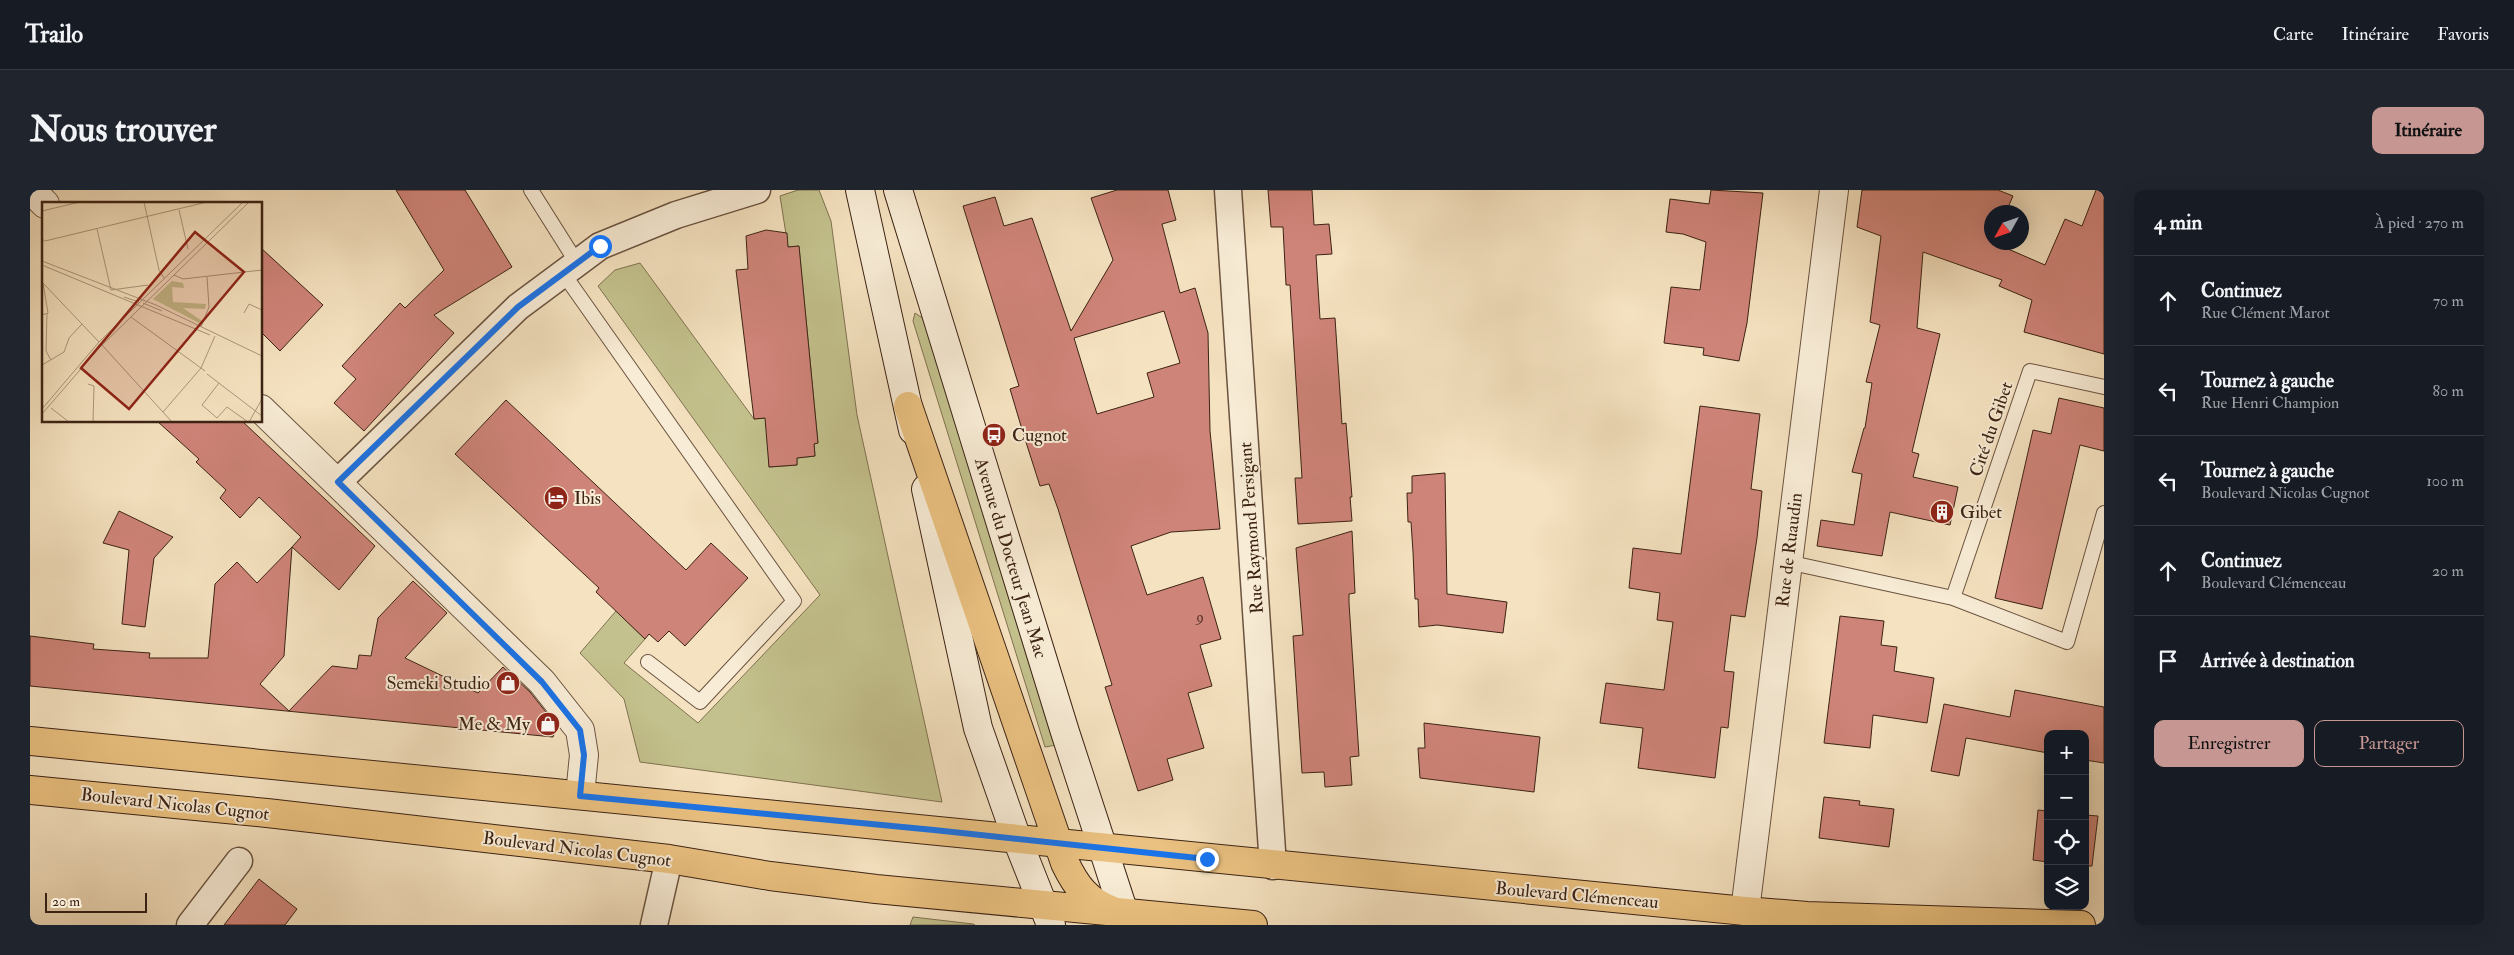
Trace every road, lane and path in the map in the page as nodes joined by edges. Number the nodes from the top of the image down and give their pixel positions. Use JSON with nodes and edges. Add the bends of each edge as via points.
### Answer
{"nodes":[{"id":1,"x":31,"y":190,"type":"edge"},
{"id":2,"x":531,"y":190,"type":"edge"},
{"id":3,"x":757,"y":190,"type":"edge"},
{"id":4,"x":860,"y":190,"type":"edge"},
{"id":5,"x":898,"y":190,"type":"edge"},
{"id":6,"x":1228,"y":190,"type":"edge"},
{"id":7,"x":1834,"y":190,"type":"edge"},
{"id":8,"x":43,"y":202,"type":"edge"},
{"id":9,"x":570,"y":268,"type":"junction"},
{"id":10,"x":2104,"y":387,"type":"edge"},
{"id":11,"x":908,"y":406,"type":"junction"},
{"id":12,"x":262,"y":410,"type":"edge"},
{"id":13,"x":338,"y":482,"type":"junction"},
{"id":14,"x":2104,"y":513,"type":"edge"},
{"id":15,"x":1787,"y":562,"type":"junction"},
{"id":16,"x":1953,"y":598,"type":"junction"},
{"id":17,"x":648,"y":662,"type":"dead end"},
{"id":18,"x":30,"y":741,"type":"edge"},
{"id":19,"x":30,"y":790,"type":"edge"},
{"id":20,"x":580,"y":796,"type":"junction"},
{"id":21,"x":1019,"y":839,"type":"junction"},
{"id":22,"x":1058,"y":843,"type":"junction"},
{"id":23,"x":1104,"y":849,"type":"junction"},
{"id":24,"x":669,"y":860,"type":"junction"},
{"id":25,"x":238,"y":861,"type":"dead end"},
{"id":26,"x":1273,"y":866,"type":"junction"},
{"id":27,"x":1744,"y":911,"type":"junction"},
{"id":28,"x":1047,"y":915,"type":"edge"},
{"id":29,"x":1081,"y":917,"type":"edge"},
{"id":30,"x":1126,"y":919,"type":"edge"},
{"id":31,"x":190,"y":925,"type":"edge"},
{"id":32,"x":654,"y":925,"type":"edge"},
{"id":33,"x":1253,"y":925,"type":"edge"},
{"id":34,"x":2081,"y":925,"type":"edge"}],
"edges":[{"from":1,"to":8,"type":"main road"},
{"from":2,"to":9,"type":"lane"},
{"from":3,"to":9,"type":"street","via":[[676,215],[600,246]]},
{"from":4,"to":11,"type":"main road"},
{"from":5,"to":23,"type":"main road","name":"Avenue du Docteur Jean Mac"},
{"from":6,"to":26,"type":"street","name":"Rue Raymond Persigant"},
{"from":7,"to":15,"type":"main road","name":"Rue de Ruaudin"},
{"from":9,"to":13,"type":"street","via":[[518,307]]},
{"from":9,"to":17,"type":"lane","via":[[794,600],[700,702]]},
{"from":10,"to":16,"type":"lane","name":"Cité du Gibet","via":[[2030,371]]},
{"from":11,"to":21,"type":"main road","via":[[978,728]]},
{"from":11,"to":22,"type":"main road"},
{"from":12,"to":13,"type":"main road"},
{"from":13,"to":20,"type":"main road","via":[[542,682],[580,730],[584,755]]},
{"from":14,"to":16,"type":"lane","via":[[2067,642]]},
{"from":15,"to":16,"type":"lane"},
{"from":15,"to":27,"type":"main road","name":"Rue de Ruaudin"},
{"from":18,"to":20,"type":"main road"},
{"from":19,"to":24,"type":"main road","name":"Boulevard Nicolas Cugnot","via":[[267,813]]},
{"from":20,"to":21,"type":"main road"},
{"from":21,"to":22,"type":"main road"},
{"from":21,"to":28,"type":"main road"},
{"from":21,"to":29,"type":"main road","via":[[1038,850]]},
{"from":22,"to":23,"type":"main road"},
{"from":22,"to":30,"type":"main road","via":[[1079,889],[1091,900]]},
{"from":23,"to":26,"type":"main road","name":"Boulevard Clémenceau"},
{"from":23,"to":30,"type":"main road","name":"Avenue du Docteur Jean Mac"},
{"from":24,"to":28,"type":"main road","name":"Boulevard Nicolas Cugnot"},
{"from":24,"to":32,"type":"street"},
{"from":25,"to":31,"type":"street"},
{"from":26,"to":27,"type":"main road","name":"Boulevard Clémenceau"},
{"from":27,"to":34,"type":"main road","name":"Boulevard Clémenceau"},
{"from":28,"to":29,"type":"main road","name":"Boulevard Nicolas Cugnot"},
{"from":29,"to":30,"type":"main road","name":"Boulevard Nicolas Cugnot"},
{"from":30,"to":33,"type":"main road"}]}
